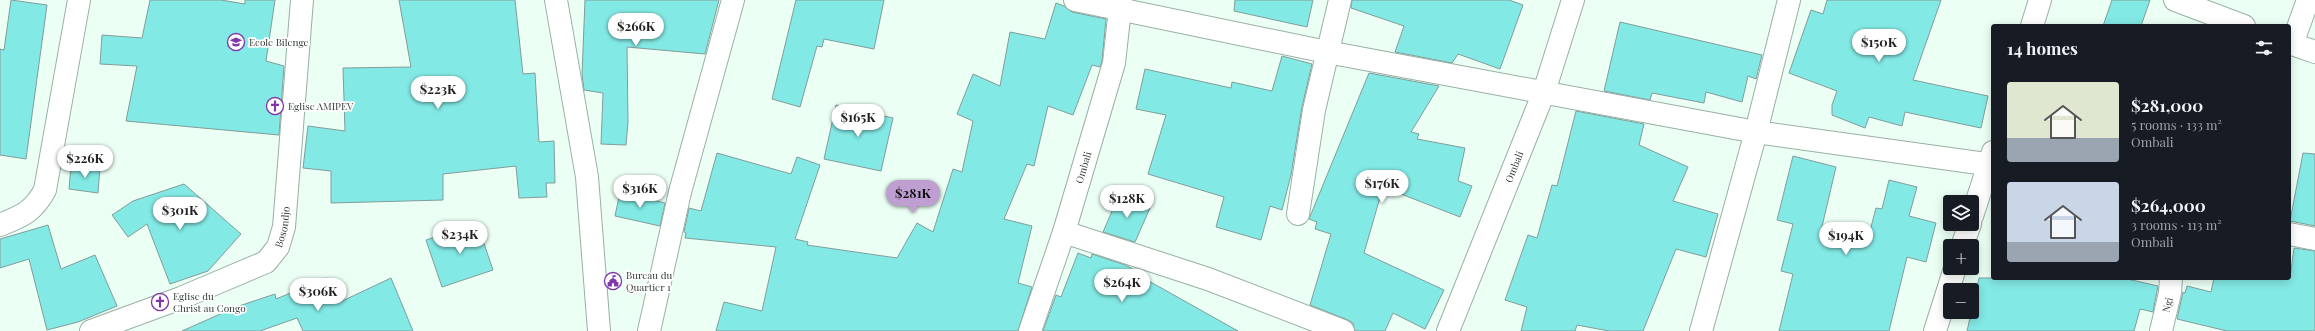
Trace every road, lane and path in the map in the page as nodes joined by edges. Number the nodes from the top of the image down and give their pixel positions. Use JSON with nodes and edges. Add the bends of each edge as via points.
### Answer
{"nodes":[{"id":1,"x":79,"y":0,"type":"edge"},
{"id":2,"x":302,"y":0,"type":"edge"},
{"id":3,"x":556,"y":0,"type":"edge"},
{"id":4,"x":733,"y":0,"type":"edge"},
{"id":5,"x":1075,"y":0,"type":"edge"},
{"id":6,"x":1340,"y":0,"type":"edge"},
{"id":7,"x":1573,"y":0,"type":"edge"},
{"id":8,"x":1789,"y":0,"type":"edge"},
{"id":9,"x":2040,"y":0,"type":"edge"},
{"id":10,"x":2175,"y":0,"type":"edge"},
{"id":11,"x":2308,"y":0,"type":"edge"},
{"id":12,"x":1120,"y":5,"type":"edge"},
{"id":13,"x":2033,"y":24,"type":"edge"},
{"id":14,"x":2235,"y":24,"type":"edge"},
{"id":15,"x":2291,"y":43,"type":"edge"},
{"id":16,"x":1327,"y":52,"type":"junction"},
{"id":17,"x":2315,"y":52,"type":"edge"},
{"id":18,"x":1544,"y":92,"type":"junction"},
{"id":19,"x":1756,"y":132,"type":"junction"},
{"id":20,"x":1991,"y":160,"type":"edge"},
{"id":21,"x":1991,"y":163,"type":"edge"},
{"id":22,"x":1979,"y":196,"type":"edge"},
{"id":23,"x":1298,"y":214,"type":"dead end"},
{"id":24,"x":0,"y":225,"type":"edge"},
{"id":25,"x":1064,"y":232,"type":"junction"},
{"id":26,"x":2291,"y":234,"type":"edge"},
{"id":27,"x":2315,"y":239,"type":"edge"},
{"id":28,"x":1953,"y":275,"type":"edge"},
{"id":29,"x":2171,"y":280,"type":"edge"},
{"id":30,"x":91,"y":331,"type":"edge"},
{"id":31,"x":599,"y":331,"type":"edge"},
{"id":32,"x":649,"y":331,"type":"edge"},
{"id":33,"x":1030,"y":331,"type":"edge"},
{"id":34,"x":1343,"y":331,"type":"edge"},
{"id":35,"x":1448,"y":331,"type":"edge"},
{"id":36,"x":1701,"y":331,"type":"edge"},
{"id":37,"x":1934,"y":331,"type":"edge"},
{"id":38,"x":2161,"y":331,"type":"edge"}],
"edges":[{"from":1,"to":24,"type":"street","via":[[44,190],[38,204],[26,214]]},
{"from":2,"to":30,"type":"street","name":"Bosondjo","via":[[284,227],[278,247],[266,262],[181,298]]},
{"from":3,"to":31,"type":"street","via":[[587,177]]},
{"from":4,"to":32,"type":"street","via":[[680,192]]},
{"from":5,"to":12,"type":"street"},
{"from":6,"to":16,"type":"street"},
{"from":7,"to":18,"type":"street","name":"Ombali"},
{"from":8,"to":19,"type":"street"},
{"from":9,"to":13,"type":"street"},
{"from":10,"to":14,"type":"street"},
{"from":11,"to":15,"type":"street"},
{"from":12,"to":16,"type":"street"},
{"from":12,"to":25,"type":"street","name":"Ombali","via":[[1114,63]]},
{"from":15,"to":17,"type":"street"},
{"from":16,"to":18,"type":"street"},
{"from":16,"to":23,"type":"street","via":[[1314,110]]},
{"from":18,"to":19,"type":"street"},
{"from":18,"to":35,"type":"street","name":"Ombali"},
{"from":19,"to":20,"type":"street"},
{"from":19,"to":36,"type":"street"},
{"from":21,"to":22,"type":"street"},
{"from":25,"to":33,"type":"street","name":"Ombali"},
{"from":25,"to":34,"type":"street","via":[[1208,279]]},
{"from":26,"to":27,"type":"street"},
{"from":28,"to":37,"type":"street"},
{"from":29,"to":38,"type":"street","name":"Ngi"}]}
